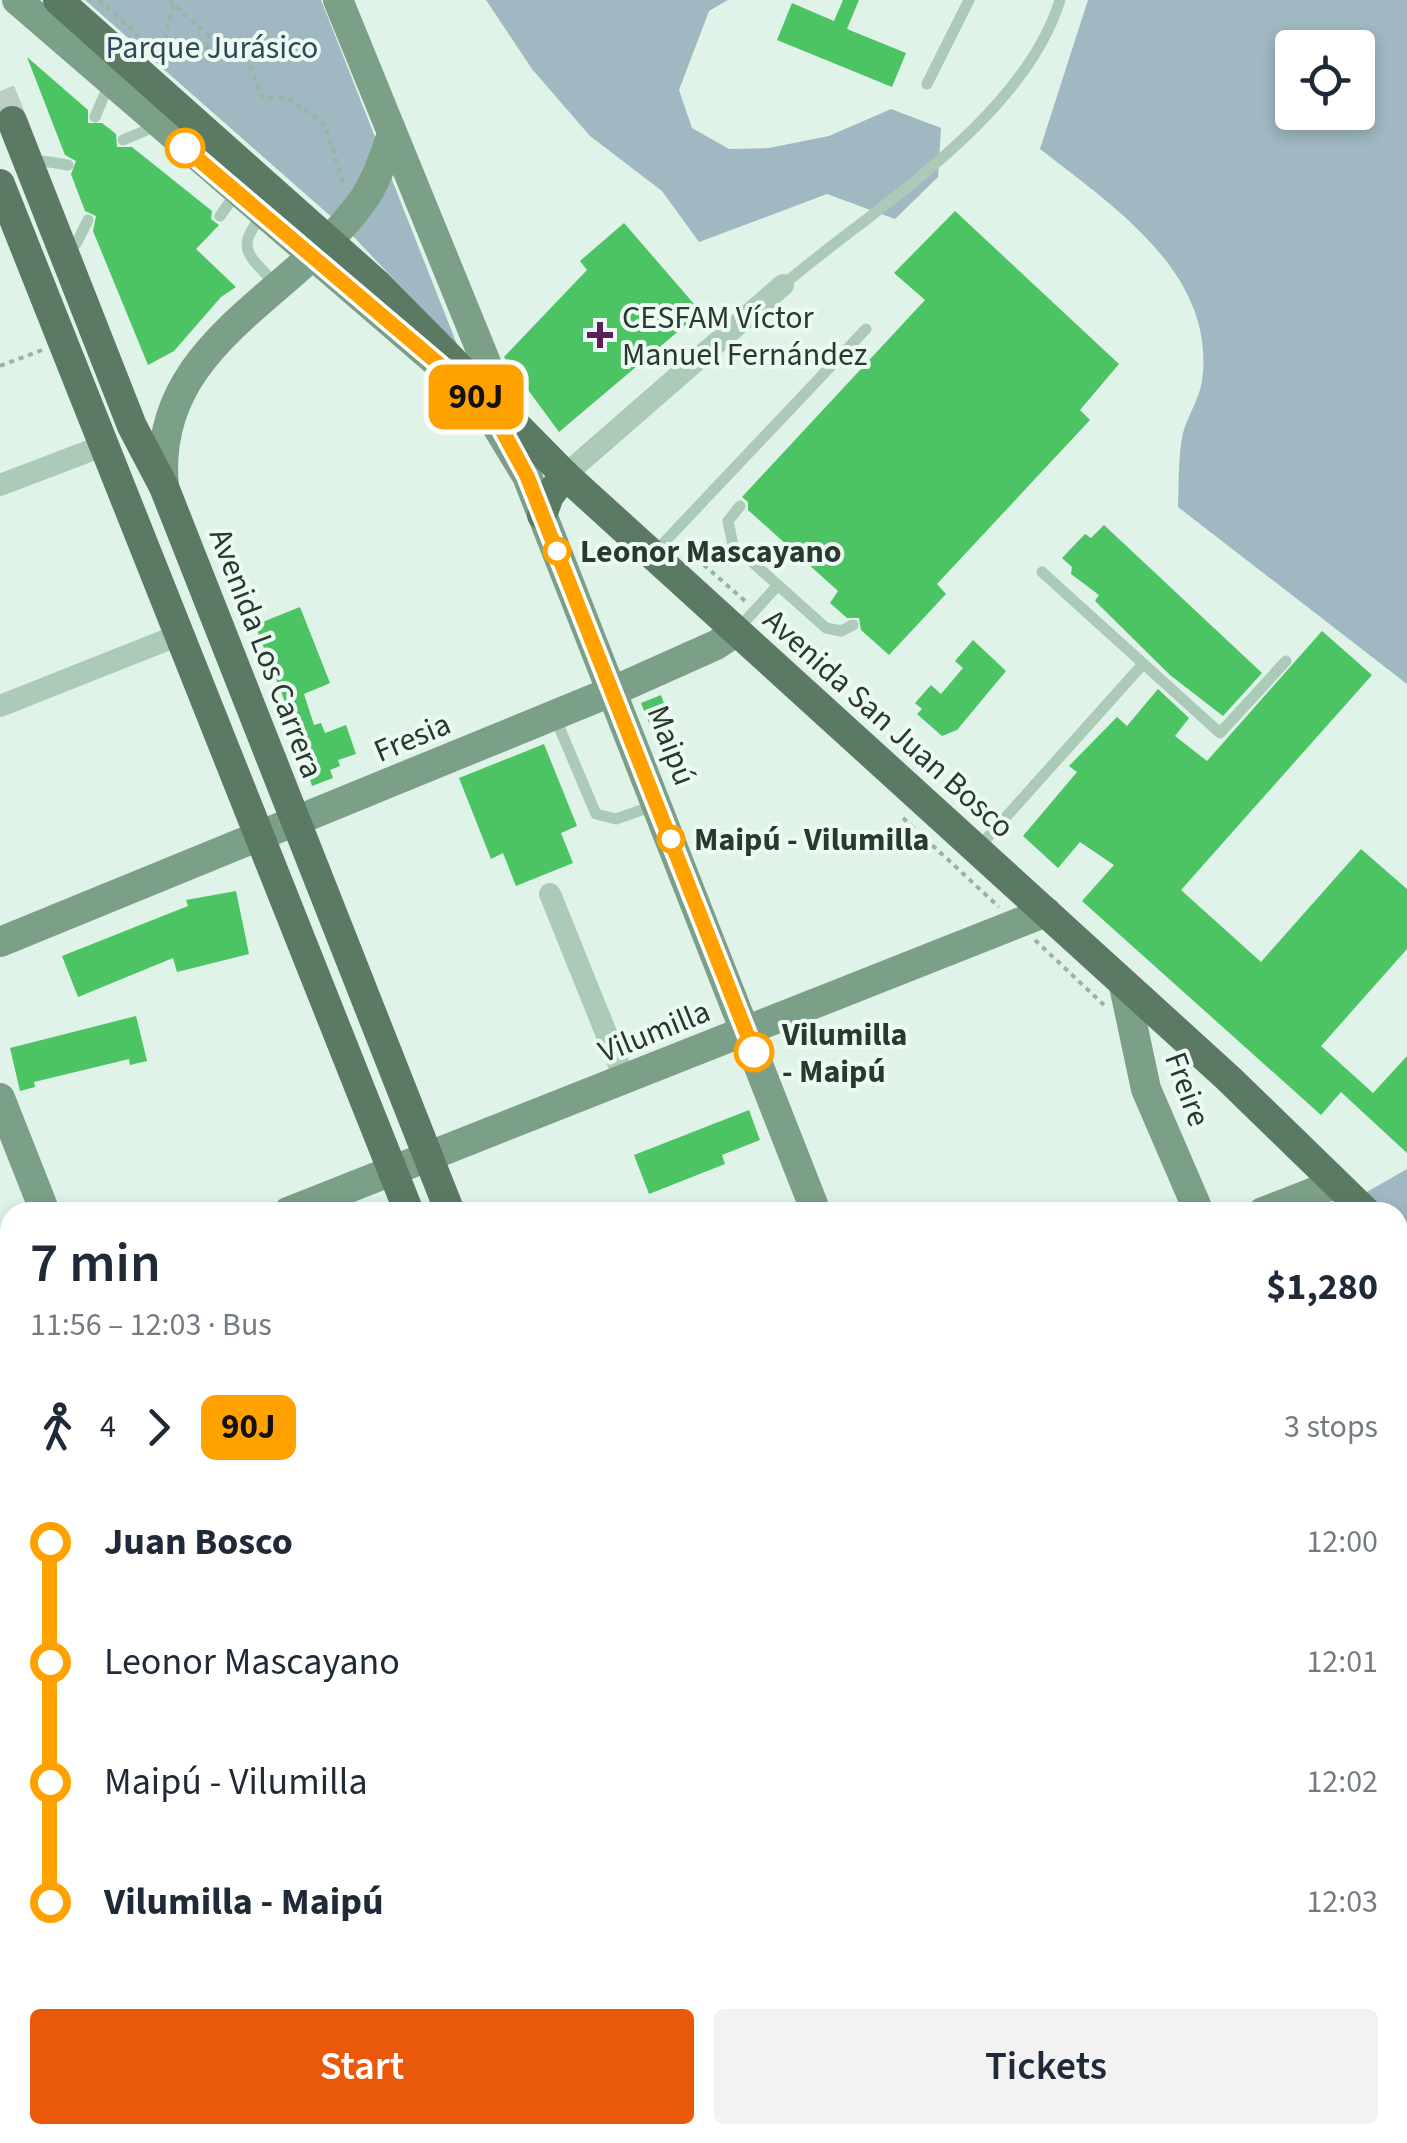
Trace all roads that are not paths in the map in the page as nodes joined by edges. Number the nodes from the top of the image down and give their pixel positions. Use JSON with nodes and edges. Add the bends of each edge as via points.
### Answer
{"nodes":[{"id":1,"x":17,"y":0,"type":"edge"},
{"id":2,"x":58,"y":0,"type":"edge"},
{"id":3,"x":338,"y":0,"type":"edge"},
{"id":4,"x":968,"y":0,"type":"edge"},
{"id":5,"x":1060,"y":0,"type":"edge"},
{"id":6,"x":110,"y":83,"type":"junction"},
{"id":7,"x":926,"y":84,"type":"dead end"},
{"id":8,"x":6,"y":112,"type":"edge"},
{"id":9,"x":95,"y":117,"type":"dead end"},
{"id":10,"x":159,"y":125,"type":"junction"},
{"id":11,"x":392,"y":134,"type":"junction"},
{"id":12,"x":123,"y":140,"type":"dead end"},
{"id":13,"x":0,"y":184,"type":"edge"},
{"id":14,"x":263,"y":214,"type":"junction"},
{"id":15,"x":318,"y":246,"type":"junction"},
{"id":16,"x":276,"y":285,"type":"junction"},
{"id":17,"x":783,"y":285,"type":"joint"},
{"id":18,"x":866,"y":329,"type":"dead end"},
{"id":19,"x":502,"y":418,"type":"junction"},
{"id":20,"x":105,"y":445,"type":"junction"},
{"id":21,"x":163,"y":475,"type":"junction"},
{"id":22,"x":565,"y":475,"type":"junction"},
{"id":23,"x":0,"y":485,"type":"edge"},
{"id":24,"x":740,"y":506,"type":"dead end"},
{"id":25,"x":542,"y":515,"type":"junction"},
{"id":26,"x":652,"y":556,"type":"junction"},
{"id":27,"x":1042,"y":572,"type":"dead end"},
{"id":28,"x":778,"y":585,"type":"junction"},
{"id":29,"x":854,"y":625,"type":"dead end"},
{"id":30,"x":736,"y":632,"type":"junction"},
{"id":31,"x":179,"y":635,"type":"junction"},
{"id":32,"x":1286,"y":661,"type":"dead end"},
{"id":33,"x":1143,"y":664,"type":"junction"},
{"id":34,"x":613,"y":691,"type":"junction"},
{"id":35,"x":0,"y":706,"type":"edge"},
{"id":36,"x":554,"y":715,"type":"junction"},
{"id":37,"x":658,"y":804,"type":"junction"},
{"id":38,"x":296,"y":824,"type":"junction"},
{"id":39,"x":261,"y":836,"type":"junction"},
{"id":40,"x":977,"y":849,"type":"junction"},
{"id":41,"x":550,"y":894,"type":"dead end"},
{"id":42,"x":1046,"y":912,"type":"junction"},
{"id":43,"x":0,"y":942,"type":"edge"},
{"id":44,"x":1124,"y":986,"type":"junction"},
{"id":45,"x":746,"y":1032,"type":"junction"},
{"id":46,"x":625,"y":1080,"type":"junction"},
{"id":47,"x":0,"y":1098,"type":"edge"},
{"id":48,"x":428,"y":1158,"type":"junction"},
{"id":49,"x":393,"y":1171,"type":"junction"},
{"id":50,"x":1335,"y":1184,"type":"junction"},
{"id":51,"x":41,"y":1202,"type":"edge"},
{"id":52,"x":314,"y":1202,"type":"edge"},
{"id":53,"x":406,"y":1202,"type":"edge"},
{"id":54,"x":446,"y":1202,"type":"edge"},
{"id":55,"x":812,"y":1202,"type":"edge"},
{"id":56,"x":1195,"y":1202,"type":"edge"},
{"id":57,"x":1289,"y":1202,"type":"edge"},
{"id":58,"x":1355,"y":1202,"type":"edge"}],
"edges":[{"from":1,"to":6,"type":"main road","name":"Avenida San Juan Bosco"},
{"from":2,"to":15,"type":"main road","name":"Avenida San Juan Bosco"},
{"from":3,"to":11,"type":"main road","name":"Maipú"},
{"from":4,"to":7,"type":"lane"},
{"from":5,"to":17,"type":"lane","via":[[1038,53],[1009,91]]},
{"from":6,"to":9,"type":"lane"},
{"from":6,"to":10,"type":"main road","name":"Avenida San Juan Bosco"},
{"from":8,"to":21,"type":"main road","name":"Avenida Los Carrera","via":[[132,426]]},
{"from":8,"to":21,"type":"main road","via":[[16,103],[56,163]]},
{"from":10,"to":12,"type":"lane"},
{"from":10,"to":14,"type":"main road","name":"Avenida San Juan Bosco","via":[[228,204]]},
{"from":11,"to":15,"type":"main road","via":[[368,193]]},
{"from":11,"to":19,"type":"main road","name":"Maipú"},
{"from":13,"to":20,"type":"main road"},
{"from":14,"to":15,"type":"main road","name":"Avenida San Juan Bosco"},
{"from":14,"to":16,"type":"lane","via":[[245,250]]},
{"from":15,"to":16,"type":"main road"},
{"from":15,"to":19,"type":"main road","name":"Avenida San Juan Bosco"},
{"from":16,"to":21,"type":"main road","via":[[183,385],[168,418]]},
{"from":17,"to":22,"type":"street"},
{"from":18,"to":26,"type":"lane"},
{"from":19,"to":22,"type":"main road","name":"Avenida San Juan Bosco"},
{"from":19,"to":25,"type":"main road","name":"Maipú"},
{"from":20,"to":23,"type":"street"},
{"from":20,"to":31,"type":"main road"},
{"from":21,"to":38,"type":"main road","name":"Avenida Los Carrera"},
{"from":22,"to":25,"type":"main road"},
{"from":22,"to":26,"type":"main road","name":"Avenida San Juan Bosco"},
{"from":24,"to":28,"type":"lane","via":[[728,521],[730,540]]},
{"from":25,"to":34,"type":"main road","name":"Maipú"},
{"from":26,"to":30,"type":"main road","name":"Avenida San Juan Bosco"},
{"from":27,"to":33,"type":"lane"},
{"from":28,"to":29,"type":"lane","via":[[826,628]]},
{"from":28,"to":30,"type":"lane"},
{"from":30,"to":34,"type":"main road","name":"Fresia"},
{"from":30,"to":40,"type":"main road","name":"Avenida San Juan Bosco"},
{"from":31,"to":35,"type":"street"},
{"from":31,"to":39,"type":"main road"},
{"from":32,"to":33,"type":"lane","via":[[1220,733]]},
{"from":33,"to":40,"type":"lane"},
{"from":34,"to":36,"type":"main road","name":"Fresia"},
{"from":34,"to":37,"type":"main road","name":"Maipú"},
{"from":36,"to":37,"type":"lane","via":[[596,814],[616,819]]},
{"from":36,"to":38,"type":"main road","name":"Fresia"},
{"from":37,"to":45,"type":"main road","name":"Maipú"},
{"from":38,"to":39,"type":"main road","name":"Fresia"},
{"from":38,"to":48,"type":"main road","name":"Avenida Los Carrera"},
{"from":39,"to":43,"type":"main road","name":"Fresia"},
{"from":39,"to":49,"type":"main road"},
{"from":40,"to":42,"type":"main road","name":"Avenida San Juan Bosco"},
{"from":41,"to":46,"type":"street"},
{"from":42,"to":44,"type":"main road","name":"Avenida San Juan Bosco"},
{"from":42,"to":45,"type":"main road","name":"Vilumilla"},
{"from":44,"to":50,"type":"main road","name":"Avenida San Juan Bosco"},
{"from":44,"to":56,"type":"main road","name":"Freire","via":[[1146,1089]]},
{"from":45,"to":46,"type":"main road","name":"Vilumilla"},
{"from":45,"to":55,"type":"main road","name":"Maipú"},
{"from":46,"to":48,"type":"main road","name":"Vilumilla"},
{"from":47,"to":51,"type":"main road"},
{"from":48,"to":49,"type":"main road","name":"Vilumilla"},
{"from":48,"to":54,"type":"main road","name":"Avenida Los Carrera"},
{"from":49,"to":52,"type":"main road","name":"Vilumilla"},
{"from":49,"to":53,"type":"main road"},
{"from":50,"to":57,"type":"main road"},
{"from":50,"to":58,"type":"main road","name":"Avenida San Juan Bosco"}]}
